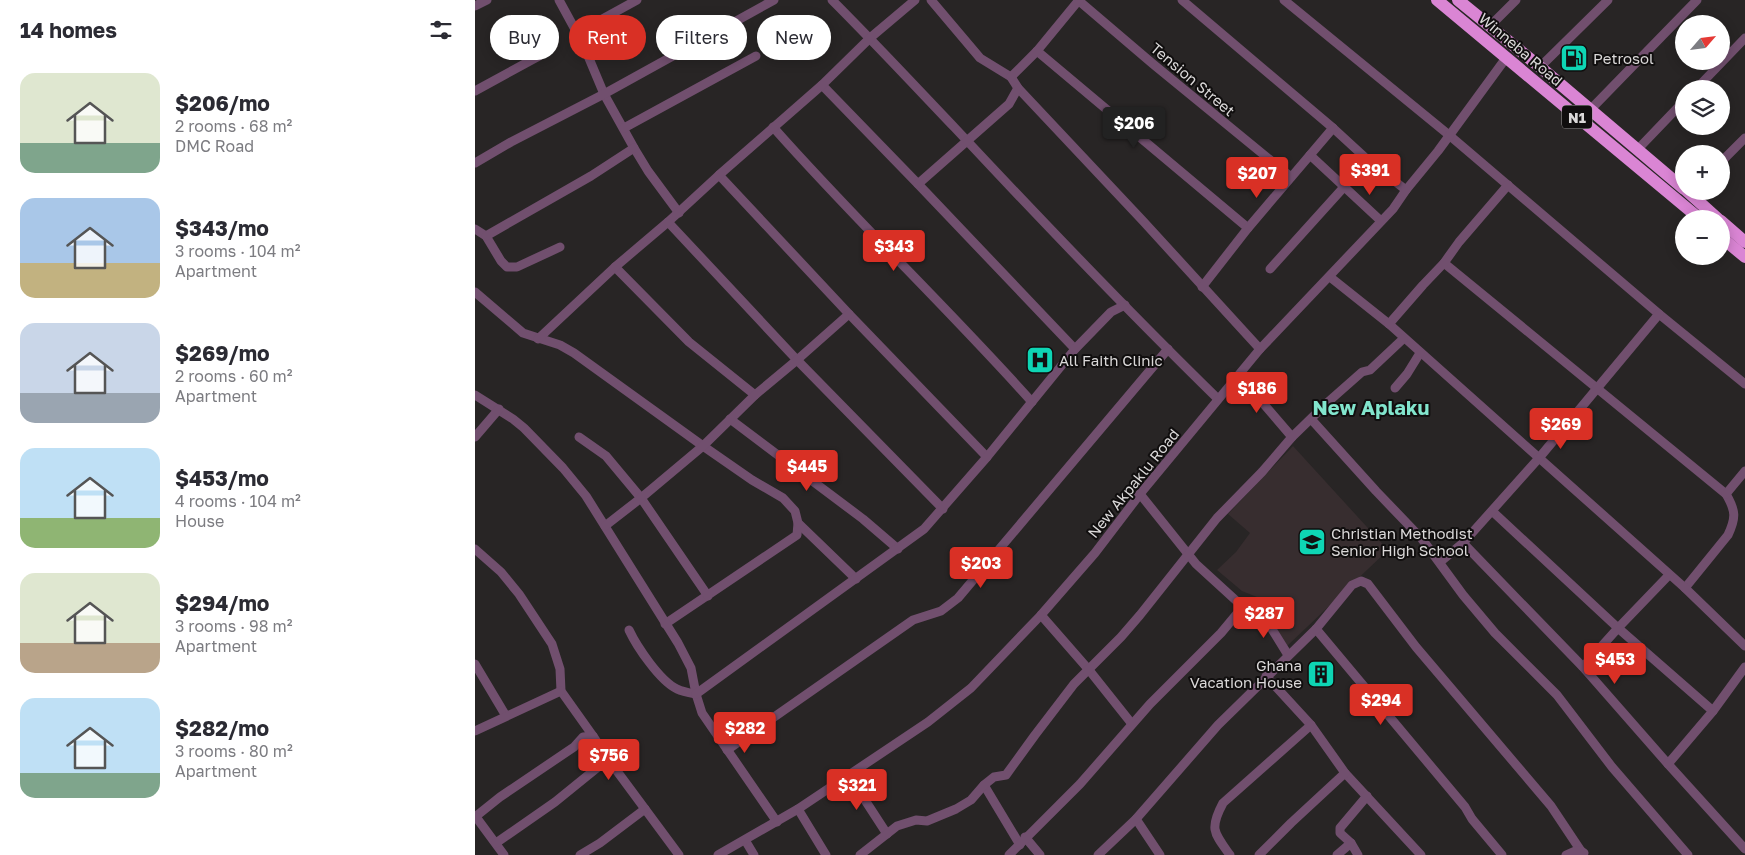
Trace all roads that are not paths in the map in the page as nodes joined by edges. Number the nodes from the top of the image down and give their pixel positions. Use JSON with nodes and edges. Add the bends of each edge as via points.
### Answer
{"nodes":[{"id":1,"x":487,"y":0,"type":"edge"},
{"id":2,"x":559,"y":0,"type":"edge"},
{"id":3,"x":637,"y":0,"type":"edge"},
{"id":4,"x":774,"y":0,"type":"edge"},
{"id":5,"x":832,"y":0,"type":"edge"},
{"id":6,"x":915,"y":0,"type":"edge"},
{"id":7,"x":931,"y":0,"type":"edge"},
{"id":8,"x":1079,"y":0,"type":"edge"},
{"id":9,"x":1182,"y":0,"type":"edge"},
{"id":10,"x":1284,"y":0,"type":"edge"},
{"id":11,"x":1437,"y":0,"type":"edge"},
{"id":12,"x":1458,"y":0,"type":"edge"},
{"id":13,"x":1516,"y":0,"type":"edge"},
{"id":14,"x":1608,"y":0,"type":"edge"},
{"id":15,"x":1697,"y":0,"type":"edge"},
{"id":16,"x":475,"y":6,"type":"edge"},
{"id":17,"x":610,"y":15,"type":"edge"},
{"id":18,"x":569,"y":18,"type":"edge"},
{"id":19,"x":1490,"y":26,"type":"junction"},
{"id":20,"x":871,"y":38,"type":"junction"},
{"id":21,"x":1745,"y":38,"type":"edge"},
{"id":22,"x":1037,"y":51,"type":"junction"},
{"id":23,"x":756,"y":56,"type":"dead end"},
{"id":24,"x":1506,"y":58,"type":"junction"},
{"id":25,"x":532,"y":60,"type":"edge"},
{"id":26,"x":589,"y":60,"type":"edge"},
{"id":27,"x":1540,"y":67,"type":"junction"},
{"id":28,"x":1011,"y":77,"type":"junction"},
{"id":29,"x":1705,"y":80,"type":"edge"},
{"id":30,"x":822,"y":85,"type":"junction"},
{"id":31,"x":1019,"y":88,"type":"junction"},
{"id":32,"x":475,"y":91,"type":"edge"},
{"id":33,"x":604,"y":94,"type":"junction"},
{"id":34,"x":1591,"y":109,"type":"junction"},
{"id":35,"x":1675,"y":110,"type":"edge"},
{"id":36,"x":773,"y":127,"type":"junction"},
{"id":37,"x":624,"y":128,"type":"junction"},
{"id":38,"x":1333,"y":128,"type":"junction"},
{"id":39,"x":1449,"y":135,"type":"junction"},
{"id":40,"x":1745,"y":138,"type":"edge"},
{"id":41,"x":966,"y":140,"type":"junction"},
{"id":42,"x":634,"y":148,"type":"junction"},
{"id":43,"x":1638,"y":149,"type":"junction"},
{"id":44,"x":1730,"y":153,"type":"edge"},
{"id":45,"x":1310,"y":156,"type":"junction"},
{"id":46,"x":475,"y":163,"type":"edge"},
{"id":47,"x":719,"y":175,"type":"junction"},
{"id":48,"x":1291,"y":177,"type":"junction"},
{"id":49,"x":1675,"y":180,"type":"edge"},
{"id":50,"x":918,"y":184,"type":"junction"},
{"id":51,"x":1508,"y":185,"type":"junction"},
{"id":52,"x":1344,"y":187,"type":"junction"},
{"id":53,"x":1406,"y":190,"type":"junction"},
{"id":54,"x":1698,"y":200,"type":"edge"},
{"id":55,"x":1689,"y":210,"type":"edge"},
{"id":56,"x":1708,"y":210,"type":"edge"},
{"id":57,"x":679,"y":213,"type":"junction"},
{"id":58,"x":668,"y":222,"type":"junction"},
{"id":59,"x":1381,"y":222,"type":"junction"},
{"id":60,"x":1248,"y":228,"type":"junction"},
{"id":61,"x":475,"y":229,"type":"edge"},
{"id":62,"x":1730,"y":229,"type":"edge"},
{"id":63,"x":486,"y":236,"type":"junction"},
{"id":64,"x":1745,"y":242,"type":"edge"},
{"id":65,"x":1730,"y":244,"type":"edge"},
{"id":66,"x":560,"y":247,"type":"dead end"},
{"id":67,"x":1745,"y":257,"type":"edge"},
{"id":68,"x":1444,"y":263,"type":"junction"},
{"id":69,"x":615,"y":267,"type":"junction"},
{"id":70,"x":1271,"y":269,"type":"dead end"},
{"id":71,"x":1330,"y":276,"type":"junction"},
{"id":72,"x":1202,"y":287,"type":"junction"},
{"id":73,"x":475,"y":292,"type":"edge"},
{"id":74,"x":1125,"y":305,"type":"junction"},
{"id":75,"x":849,"y":314,"type":"junction"},
{"id":76,"x":1659,"y":314,"type":"junction"},
{"id":77,"x":1389,"y":324,"type":"junction"},
{"id":78,"x":1403,"y":338,"type":"junction"},
{"id":79,"x":538,"y":339,"type":"junction"},
{"id":80,"x":1075,"y":349,"type":"junction"},
{"id":81,"x":1167,"y":349,"type":"junction"},
{"id":82,"x":1260,"y":349,"type":"junction"},
{"id":83,"x":1420,"y":354,"type":"junction"},
{"id":84,"x":797,"y":360,"type":"junction"},
{"id":85,"x":1237,"y":376,"type":"junction"},
{"id":86,"x":1745,"y":384,"type":"edge"},
{"id":87,"x":1395,"y":388,"type":"dead end"},
{"id":88,"x":1597,"y":388,"type":"junction"},
{"id":89,"x":475,"y":395,"type":"edge"},
{"id":90,"x":755,"y":395,"type":"junction"},
{"id":91,"x":1218,"y":399,"type":"junction"},
{"id":92,"x":1031,"y":402,"type":"junction"},
{"id":93,"x":499,"y":409,"type":"junction"},
{"id":94,"x":730,"y":419,"type":"junction"},
{"id":95,"x":1311,"y":419,"type":"junction"},
{"id":96,"x":475,"y":437,"type":"edge"},
{"id":97,"x":579,"y":437,"type":"dead end"},
{"id":98,"x":1292,"y":437,"type":"junction"},
{"id":99,"x":703,"y":446,"type":"junction"},
{"id":100,"x":987,"y":457,"type":"junction"},
{"id":101,"x":1539,"y":458,"type":"junction"},
{"id":102,"x":1745,"y":471,"type":"edge"},
{"id":103,"x":1140,"y":494,"type":"junction"},
{"id":104,"x":1726,"y":494,"type":"junction"},
{"id":105,"x":641,"y":498,"type":"junction"},
{"id":106,"x":943,"y":509,"type":"junction"},
{"id":107,"x":1492,"y":511,"type":"junction"},
{"id":108,"x":798,"y":523,"type":"junction"},
{"id":109,"x":605,"y":526,"type":"junction"},
{"id":110,"x":1463,"y":543,"type":"junction"},
{"id":111,"x":475,"y":549,"type":"edge"},
{"id":112,"x":898,"y":549,"type":"junction"},
{"id":113,"x":1189,"y":554,"type":"junction"},
{"id":114,"x":1440,"y":562,"type":"junction"},
{"id":115,"x":1669,"y":575,"type":"junction"},
{"id":116,"x":856,"y":579,"type":"junction"},
{"id":117,"x":1685,"y":588,"type":"junction"},
{"id":118,"x":708,"y":596,"type":"junction"},
{"id":119,"x":1242,"y":606,"type":"junction"},
{"id":120,"x":1041,"y":615,"type":"junction"},
{"id":121,"x":665,"y":624,"type":"junction"},
{"id":122,"x":1618,"y":628,"type":"junction"},
{"id":123,"x":1316,"y":629,"type":"junction"},
{"id":124,"x":629,"y":630,"type":"dead end"},
{"id":125,"x":1745,"y":646,"type":"edge"},
{"id":126,"x":1288,"y":655,"type":"junction"},
{"id":127,"x":475,"y":664,"type":"edge"},
{"id":128,"x":1583,"y":667,"type":"junction"},
{"id":129,"x":1745,"y":667,"type":"edge"},
{"id":130,"x":1089,"y":670,"type":"junction"},
{"id":131,"x":1266,"y":676,"type":"junction"},
{"id":132,"x":561,"y":691,"type":"junction"},
{"id":133,"x":696,"y":694,"type":"junction"},
{"id":134,"x":1713,"y":711,"type":"junction"},
{"id":135,"x":506,"y":716,"type":"junction"},
{"id":136,"x":1132,"y":724,"type":"junction"},
{"id":137,"x":1311,"y":725,"type":"junction"},
{"id":138,"x":475,"y":731,"type":"edge"},
{"id":139,"x":593,"y":736,"type":"junction"},
{"id":140,"x":727,"y":750,"type":"junction"},
{"id":141,"x":608,"y":759,"type":"junction"},
{"id":142,"x":1668,"y":764,"type":"junction"},
{"id":143,"x":1345,"y":773,"type":"junction"},
{"id":144,"x":848,"y":774,"type":"junction"},
{"id":145,"x":983,"y":785,"type":"junction"},
{"id":146,"x":1367,"y":796,"type":"junction"},
{"id":147,"x":645,"y":809,"type":"junction"},
{"id":148,"x":798,"y":809,"type":"junction"},
{"id":149,"x":475,"y":817,"type":"edge"},
{"id":150,"x":1136,"y":819,"type":"junction"},
{"id":151,"x":777,"y":822,"type":"junction"},
{"id":152,"x":887,"y":834,"type":"junction"},
{"id":153,"x":745,"y":840,"type":"junction"},
{"id":154,"x":1023,"y":841,"type":"junction"},
{"id":155,"x":496,"y":843,"type":"junction"},
{"id":156,"x":1351,"y":843,"type":"junction"},
{"id":157,"x":1745,"y":849,"type":"edge"},
{"id":158,"x":1157,"y":853,"type":"edge"},
{"id":159,"x":1584,"y":853,"type":"edge"},
{"id":160,"x":504,"y":855,"type":"edge"},
{"id":161,"x":580,"y":855,"type":"edge"},
{"id":162,"x":679,"y":855,"type":"edge"},
{"id":163,"x":718,"y":855,"type":"edge"},
{"id":164,"x":754,"y":855,"type":"edge"},
{"id":165,"x":826,"y":855,"type":"edge"},
{"id":166,"x":859,"y":855,"type":"edge"},
{"id":167,"x":1009,"y":855,"type":"edge"},
{"id":168,"x":1040,"y":855,"type":"edge"},
{"id":169,"x":1098,"y":855,"type":"edge"},
{"id":170,"x":1230,"y":855,"type":"edge"},
{"id":171,"x":1259,"y":855,"type":"edge"},
{"id":172,"x":1337,"y":855,"type":"edge"},
{"id":173,"x":1358,"y":855,"type":"edge"},
{"id":174,"x":1421,"y":855,"type":"edge"},
{"id":175,"x":1502,"y":855,"type":"edge"},
{"id":176,"x":1566,"y":855,"type":"edge"},
{"id":177,"x":1689,"y":855,"type":"edge"}],
"edges":[{"from":1,"to":16,"type":"street"},
{"from":2,"to":18,"type":"street"},
{"from":3,"to":17,"type":"street"},
{"from":4,"to":33,"type":"street"},
{"from":5,"to":20,"type":"street"},
{"from":6,"to":20,"type":"street"},
{"from":7,"to":28,"type":"street","via":[[980,58]]},
{"from":8,"to":22,"type":"street"},
{"from":8,"to":48,"type":"street","name":"Tension Street"},
{"from":9,"to":38,"type":"street"},
{"from":10,"to":39,"type":"street"},
{"from":11,"to":24,"type":"highway","name":"Winneba Road","number":"N1"},
{"from":12,"to":19,"type":"highway","name":"Winneba Road","number":"N1"},
{"from":13,"to":19,"type":"street"},
{"from":14,"to":27,"type":"street"},
{"from":15,"to":34,"type":"street"},
{"from":19,"to":27,"type":"highway","name":"Winneba Road","number":"N1"},
{"from":20,"to":30,"type":"street"},
{"from":20,"to":41,"type":"street"},
{"from":21,"to":29,"type":"street"},
{"from":22,"to":28,"type":"street"},
{"from":22,"to":60,"type":"street"},
{"from":23,"to":37,"type":"street"},
{"from":24,"to":39,"type":"street","name":"New Akpaklu Road"},
{"from":24,"to":55,"type":"highway","name":"Winneba Road","number":"N1"},
{"from":25,"to":32,"type":"street"},
{"from":26,"to":33,"type":"street"},
{"from":27,"to":34,"type":"highway","name":"Winneba Road","number":"N1"},
{"from":28,"to":31,"type":"street"},
{"from":30,"to":36,"type":"street"},
{"from":30,"to":50,"type":"street"},
{"from":31,"to":41,"type":"street","via":[[1009,104]]},
{"from":31,"to":72,"type":"street"},
{"from":33,"to":37,"type":"street"},
{"from":33,"to":46,"type":"street"},
{"from":34,"to":43,"type":"highway","name":"Winneba Road","number":"N1"},
{"from":35,"to":43,"type":"street"},
{"from":36,"to":47,"type":"street"},
{"from":36,"to":92,"type":"street"},
{"from":37,"to":42,"type":"street"},
{"from":38,"to":45,"type":"street"},
{"from":38,"to":53,"type":"street"},
{"from":39,"to":51,"type":"street"},
{"from":39,"to":53,"type":"street","name":"New Akpaklu Road"},
{"from":40,"to":44,"type":"street"},
{"from":41,"to":50,"type":"street"},
{"from":41,"to":74,"type":"street"},
{"from":42,"to":57,"type":"street"},
{"from":42,"to":63,"type":"street"},
{"from":43,"to":49,"type":"highway","name":"Winneba Road","number":"N1"},
{"from":45,"to":48,"type":"street"},
{"from":45,"to":52,"type":"street"},
{"from":47,"to":57,"type":"street"},
{"from":47,"to":75,"type":"street"},
{"from":48,"to":60,"type":"street"},
{"from":50,"to":80,"type":"street"},
{"from":51,"to":68,"type":"street"},
{"from":51,"to":76,"type":"street"},
{"from":52,"to":59,"type":"street"},
{"from":52,"to":70,"type":"street"},
{"from":53,"to":59,"type":"street","name":"New Akpaklu Road"},
{"from":54,"to":56,"type":"highway","name":"Winneba Road","number":"N1"},
{"from":57,"to":58,"type":"street"},
{"from":58,"to":69,"type":"street"},
{"from":58,"to":84,"type":"street"},
{"from":59,"to":71,"type":"street","name":"New Akpaklu Road"},
{"from":60,"to":72,"type":"street"},
{"from":61,"to":63,"type":"street"},
{"from":62,"to":64,"type":"highway"},
{"from":63,"to":66,"type":"street","via":[[507,267],[517,267]]},
{"from":65,"to":67,"type":"highway"},
{"from":68,"to":77,"type":"street"},
{"from":68,"to":88,"type":"street"},
{"from":69,"to":79,"type":"street"},
{"from":69,"to":90,"type":"street","via":[[689,342]]},
{"from":71,"to":77,"type":"street"},
{"from":71,"to":82,"type":"street","name":"New Akpaklu Road"},
{"from":72,"to":82,"type":"street"},
{"from":73,"to":79,"type":"street","via":[[523,333]]},
{"from":74,"to":80,"type":"street","via":[[1111,312]]},
{"from":74,"to":81,"type":"street"},
{"from":75,"to":84,"type":"street"},
{"from":75,"to":100,"type":"street"},
{"from":76,"to":86,"type":"street"},
{"from":76,"to":88,"type":"street"},
{"from":77,"to":78,"type":"street"},
{"from":78,"to":83,"type":"street"},
{"from":78,"to":95,"type":"street"},
{"from":79,"to":99,"type":"street","via":[[574,353]]},
{"from":80,"to":92,"type":"street"},
{"from":81,"to":91,"type":"street"},
{"from":81,"to":140,"type":"street","via":[[958,598],[941,611],[913,620]]},
{"from":82,"to":85,"type":"street","name":"New Akpaklu Road"},
{"from":83,"to":87,"type":"street"},
{"from":83,"to":101,"type":"street"},
{"from":84,"to":90,"type":"street"},
{"from":84,"to":106,"type":"street"},
{"from":85,"to":91,"type":"street","name":"New Akpaklu Road"},
{"from":85,"to":98,"type":"street"},
{"from":88,"to":101,"type":"street"},
{"from":88,"to":104,"type":"street"},
{"from":89,"to":93,"type":"street"},
{"from":90,"to":94,"type":"street"},
{"from":91,"to":103,"type":"street","name":"New Akpaklu Road"},
{"from":92,"to":100,"type":"street"},
{"from":93,"to":96,"type":"street"},
{"from":93,"to":109,"type":"street","via":[[524,428],[563,468]]},
{"from":94,"to":99,"type":"street"},
{"from":94,"to":112,"type":"street"},
{"from":95,"to":98,"type":"street"},
{"from":95,"to":114,"type":"street","via":[[1422,538]]},
{"from":97,"to":105,"type":"street","via":[[606,456]]},
{"from":98,"to":113,"type":"street","via":[[1217,518]]},
{"from":99,"to":105,"type":"street"},
{"from":99,"to":108,"type":"street","via":[[783,498],[795,511]]},
{"from":100,"to":106,"type":"street"},
{"from":101,"to":107,"type":"street"},
{"from":101,"to":115,"type":"street"},
{"from":102,"to":104,"type":"street"},
{"from":103,"to":113,"type":"street"},
{"from":103,"to":120,"type":"street","name":"New Akpaklu Road","via":[[1110,535]]},
{"from":104,"to":117,"type":"street","via":[[1733,506],[1732,526]]},
{"from":105,"to":109,"type":"street"},
{"from":105,"to":118,"type":"street"},
{"from":106,"to":112,"type":"street"},
{"from":107,"to":110,"type":"street"},
{"from":107,"to":122,"type":"street"},
{"from":108,"to":116,"type":"street"},
{"from":108,"to":118,"type":"street","via":[[797,535]]},
{"from":109,"to":121,"type":"street"},
{"from":110,"to":114,"type":"street"},
{"from":110,"to":128,"type":"street"},
{"from":111,"to":132,"type":"street","via":[[501,572],[519,594],[551,644],[560,669]]},
{"from":112,"to":116,"type":"street"},
{"from":113,"to":119,"type":"street"},
{"from":113,"to":130,"type":"street","via":[[1140,615]]},
{"from":114,"to":177,"type":"street","via":[[1495,633],[1557,695],[1612,767]]},
{"from":115,"to":117,"type":"street"},
{"from":115,"to":122,"type":"street"},
{"from":116,"to":133,"type":"street"},
{"from":117,"to":125,"type":"street"},
{"from":118,"to":121,"type":"street"},
{"from":119,"to":126,"type":"street","via":[[1255,602]]},
{"from":119,"to":136,"type":"street","via":[[1221,633]]},
{"from":120,"to":130,"type":"street"},
{"from":120,"to":144,"type":"street","name":"New Akpaklu Road","via":[[971,688],[934,718]]},
{"from":121,"to":133,"type":"street","via":[[691,668]]},
{"from":122,"to":128,"type":"street"},
{"from":122,"to":134,"type":"street"},
{"from":123,"to":126,"type":"street"},
{"from":123,"to":159,"type":"street","via":[[1352,585],[1361,581],[1368,584],[1551,806]]},
{"from":123,"to":175,"type":"street"},
{"from":124,"to":133,"type":"street","via":[[641,651],[671,685]]},
{"from":126,"to":131,"type":"street"},
{"from":127,"to":135,"type":"street"},
{"from":128,"to":142,"type":"street"},
{"from":129,"to":134,"type":"street"},
{"from":130,"to":136,"type":"street"},
{"from":130,"to":145,"type":"street","via":[[1074,684],[1006,775],[995,777]]},
{"from":131,"to":137,"type":"street"},
{"from":131,"to":150,"type":"street","via":[[1203,741]]},
{"from":132,"to":135,"type":"street"},
{"from":132,"to":139,"type":"street"},
{"from":133,"to":140,"type":"street","via":[[702,714]]},
{"from":134,"to":142,"type":"street"},
{"from":135,"to":138,"type":"street"},
{"from":136,"to":154,"type":"street","via":[[1080,784]]},
{"from":137,"to":143,"type":"street"},
{"from":137,"to":170,"type":"street","via":[[1223,803],[1214,826]]},
{"from":139,"to":141,"type":"street"},
{"from":139,"to":149,"type":"street","via":[[583,737],[574,747]]},
{"from":140,"to":151,"type":"street"},
{"from":141,"to":147,"type":"street"},
{"from":141,"to":155,"type":"street","via":[[555,802]]},
{"from":142,"to":157,"type":"street"},
{"from":143,"to":146,"type":"street"},
{"from":143,"to":171,"type":"street"},
{"from":144,"to":148,"type":"street","name":"New Akpaklu Road"},
{"from":144,"to":152,"type":"street"},
{"from":145,"to":152,"type":"street","via":[[971,800],[956,809],[927,821],[903,824]]},
{"from":145,"to":154,"type":"street"},
{"from":146,"to":156,"type":"street","via":[[1340,828],[1340,833]]},
{"from":146,"to":174,"type":"street"},
{"from":147,"to":161,"type":"street","via":[[600,844]]},
{"from":147,"to":162,"type":"street"},
{"from":148,"to":151,"type":"street","name":"New Akpaklu Road"},
{"from":148,"to":165,"type":"street"},
{"from":149,"to":155,"type":"street"},
{"from":150,"to":158,"type":"street"},
{"from":150,"to":169,"type":"street"},
{"from":151,"to":153,"type":"street","name":"New Akpaklu Road"},
{"from":152,"to":166,"type":"street"},
{"from":153,"to":163,"type":"street","name":"New Akpaklu Road"},
{"from":153,"to":164,"type":"street"},
{"from":154,"to":167,"type":"street"},
{"from":154,"to":168,"type":"street"},
{"from":155,"to":160,"type":"street"},
{"from":156,"to":172,"type":"street"},
{"from":156,"to":173,"type":"street"},
{"from":159,"to":176,"type":"street","via":[[1575,851]]}]}
